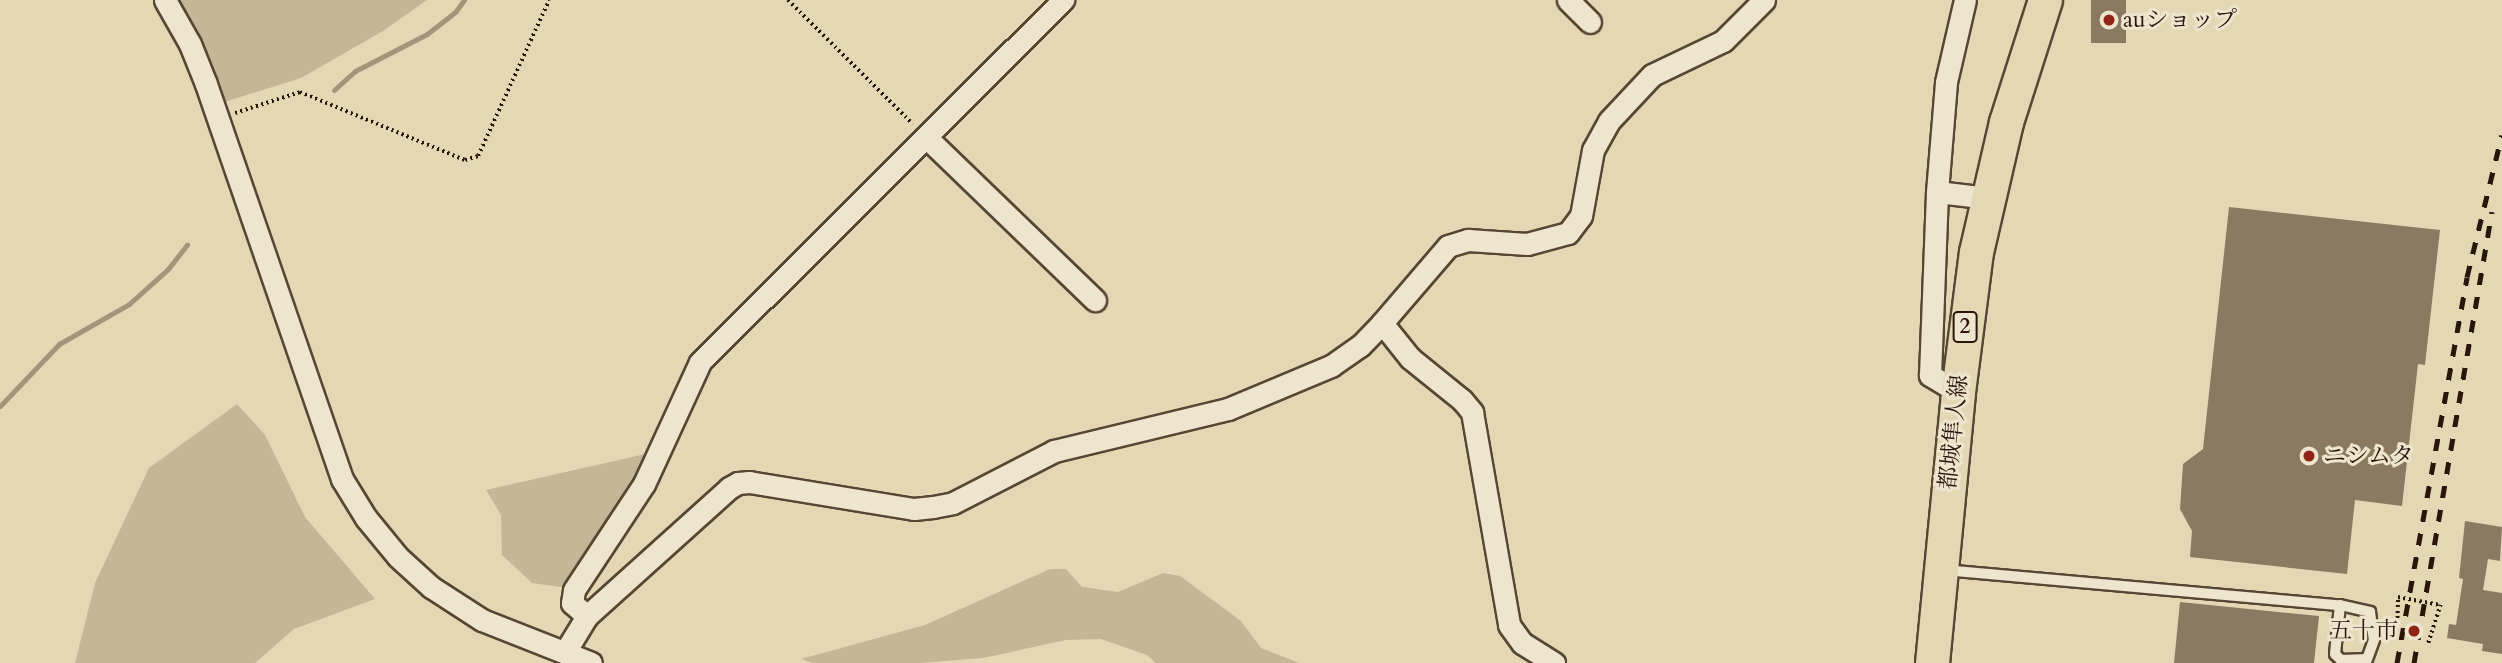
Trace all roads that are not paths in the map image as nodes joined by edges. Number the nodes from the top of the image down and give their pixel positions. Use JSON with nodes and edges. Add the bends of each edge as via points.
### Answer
{"nodes":[{"id":1,"x":165,"y":0,"type":"edge"},
{"id":2,"x":1063,"y":0,"type":"edge"},
{"id":3,"x":1568,"y":0,"type":"edge"},
{"id":4,"x":1764,"y":0,"type":"edge"},
{"id":5,"x":1965,"y":0,"type":"edge"},
{"id":6,"x":2045,"y":0,"type":"edge"},
{"id":7,"x":1590,"y":22,"type":"dead end"},
{"id":8,"x":926,"y":136,"type":"junction"},
{"id":9,"x":1937,"y":192,"type":"junction"},
{"id":10,"x":1987,"y":198,"type":"junction"},
{"id":11,"x":1095,"y":300,"type":"dead end"},
{"id":12,"x":1382,"y":323,"type":"junction"},
{"id":13,"x":1958,"y":392,"type":"junction"},
{"id":14,"x":1941,"y":569,"type":"junction"},
{"id":15,"x":2340,"y":605,"type":"junction"},
{"id":16,"x":587,"y":617,"type":"junction"},
{"id":17,"x":565,"y":652,"type":"junction"},
{"id":18,"x":591,"y":663,"type":"edge"},
{"id":19,"x":1554,"y":663,"type":"edge"},
{"id":20,"x":1932,"y":663,"type":"edge"}],
"edges":[{"from":1,"to":17,"type":"street","via":[[190,44],[342,479],[398,558],[431,587],[482,620]]},
{"from":2,"to":8,"type":"street"},
{"from":3,"to":7,"type":"street"},
{"from":4,"to":12,"type":"street","via":[[1723,41],[1652,75],[1609,121],[1593,150],[1581,216],[1568,233],[1527,244],[1468,240],[1448,246]]},
{"from":5,"to":9,"type":"street","via":[[1946,82]]},
{"from":6,"to":10,"type":"main road","name":"都城隼人線","number":"2","via":[[2018,79]]},
{"from":8,"to":11,"type":"street"},
{"from":8,"to":16,"type":"street","via":[[700,362],[644,484],[575,590],[572,603]]},
{"from":9,"to":10,"type":"street"},
{"from":9,"to":13,"type":"street","via":[[1930,374]]},
{"from":10,"to":13,"type":"main road","name":"都城隼人線","number":"2","via":[[1967,307]]},
{"from":12,"to":16,"type":"street","via":[[1331,366],[1258,399],[1200,418],[1054,451],[953,503],[914,509],[738,483]]},
{"from":12,"to":19,"type":"street","via":[[1410,358],[1472,412],[1508,625],[1522,643]]},
{"from":13,"to":14,"type":"main road","name":"都城隼人線","number":"2"},
{"from":14,"to":15,"type":"lane"},
{"from":14,"to":20,"type":"main road","name":"都城隼人線","number":"2"},
{"from":15,"to":15,"type":"lane","via":[[2370,612],[2374,640],[2367,659],[2342,660],[2335,654]]},
{"from":16,"to":17,"type":"street"},
{"from":17,"to":18,"type":"street"}]}
